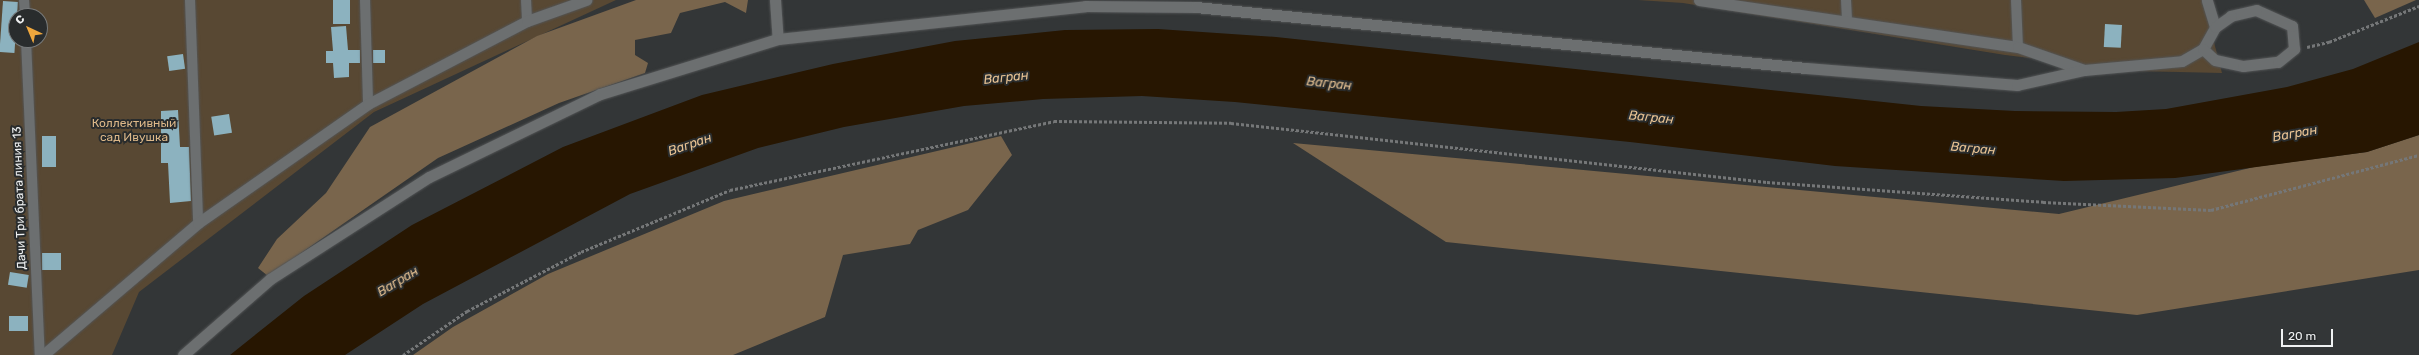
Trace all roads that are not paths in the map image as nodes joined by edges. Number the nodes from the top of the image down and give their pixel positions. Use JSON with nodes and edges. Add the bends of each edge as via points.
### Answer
{"nodes":[{"id":1,"x":190,"y":0,"type":"edge"},
{"id":2,"x":365,"y":0,"type":"edge"},
{"id":3,"x":526,"y":0,"type":"edge"},
{"id":4,"x":586,"y":0,"type":"edge"},
{"id":5,"x":775,"y":0,"type":"edge"},
{"id":6,"x":1699,"y":0,"type":"edge"},
{"id":7,"x":1846,"y":0,"type":"edge"},
{"id":8,"x":2016,"y":0,"type":"edge"},
{"id":9,"x":2207,"y":0,"type":"edge"},
{"id":10,"x":1847,"y":20,"type":"junction"},
{"id":11,"x":528,"y":21,"type":"junction"},
{"id":12,"x":2215,"y":27,"type":"junction"},
{"id":13,"x":778,"y":39,"type":"junction"},
{"id":14,"x":2018,"y":47,"type":"junction"},
{"id":15,"x":26,"y":48,"type":"edge"},
{"id":16,"x":2203,"y":49,"type":"junction"},
{"id":17,"x":2084,"y":70,"type":"junction"},
{"id":18,"x":368,"y":104,"type":"junction"},
{"id":19,"x":198,"y":224,"type":"junction"},
{"id":20,"x":40,"y":355,"type":"edge"},
{"id":21,"x":43,"y":355,"type":"edge"},
{"id":22,"x":183,"y":355,"type":"edge"}],
"edges":[{"from":1,"to":19,"type":"lane"},
{"from":2,"to":18,"type":"lane"},
{"from":3,"to":11,"type":"lane"},
{"from":4,"to":11,"type":"street"},
{"from":5,"to":13,"type":"street"},
{"from":6,"to":10,"type":"street"},
{"from":7,"to":10,"type":"lane"},
{"from":8,"to":14,"type":"lane"},
{"from":9,"to":12,"type":"street"},
{"from":10,"to":14,"type":"street"},
{"from":11,"to":18,"type":"street"},
{"from":12,"to":16,"type":"street"},
{"from":12,"to":16,"type":"street","via":[[2231,16],[2256,10],[2292,26],[2294,49],[2278,62],[2243,66],[2215,60]]},
{"from":13,"to":17,"type":"street","via":[[1084,6],[1196,7],[1806,68],[2017,85]]},
{"from":13,"to":22,"type":"street","via":[[600,94],[429,177],[270,279]]},
{"from":14,"to":17,"type":"street"},
{"from":15,"to":20,"type":"lane","name":"Дачи Три брата линия 13"},
{"from":16,"to":17,"type":"street","via":[[2182,61]]},
{"from":18,"to":19,"type":"street"},
{"from":19,"to":21,"type":"street"}]}
